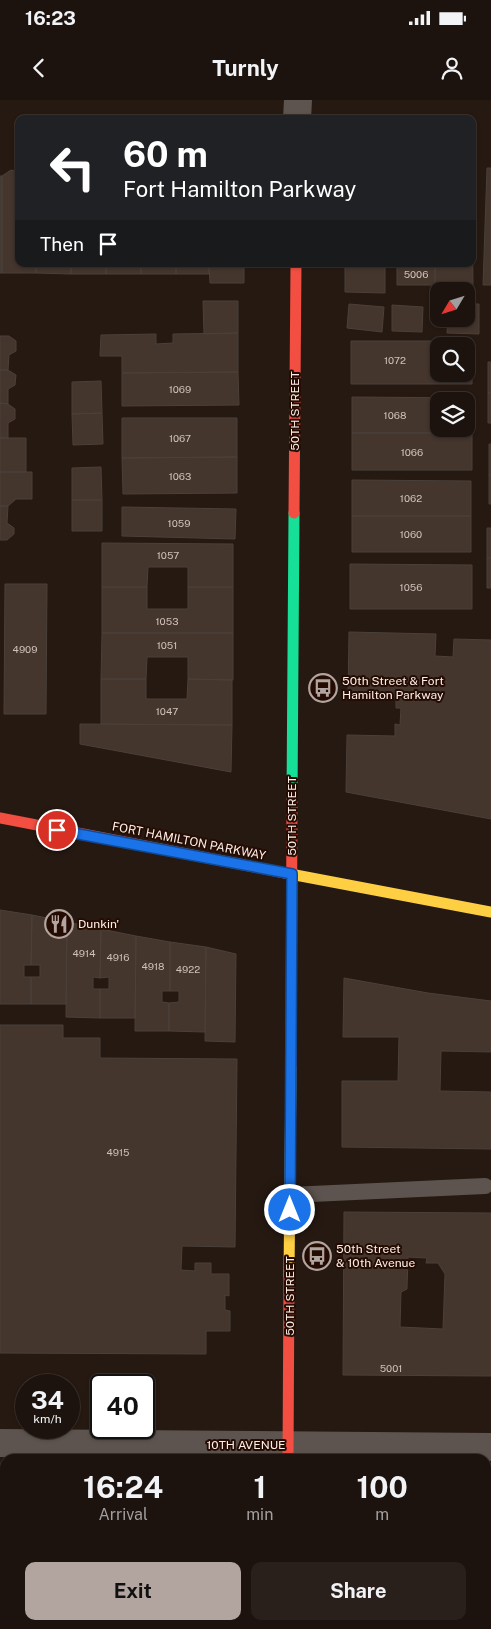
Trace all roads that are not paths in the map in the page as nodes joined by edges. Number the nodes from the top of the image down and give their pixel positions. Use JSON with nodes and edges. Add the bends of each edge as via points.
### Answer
{"nodes":[{"id":1,"x":298,"y":100,"type":"edge"},
{"id":2,"x":298,"y":115,"type":"edge"},
{"id":3,"x":296,"y":267,"type":"edge"},
{"id":4,"x":0,"y":818,"type":"edge"},
{"id":5,"x":292,"y":874,"type":"junction"},
{"id":6,"x":491,"y":912,"type":"edge"},
{"id":7,"x":485,"y":1186,"type":"dead end"},
{"id":8,"x":290,"y":1195,"type":"junction"},
{"id":9,"x":0,"y":1443,"type":"edge"},
{"id":10,"x":491,"y":1447,"type":"edge"},
{"id":11,"x":288,"y":1452,"type":"edge"}],
"edges":[{"from":1,"to":2,"type":"street"},
{"from":3,"to":5,"type":"street","name":"50TH STREET"},
{"from":4,"to":5,"type":"street","name":"FORT HAMILTON PARKWAY"},
{"from":5,"to":6,"type":"street","name":"FORT HAMILTON PARKWAY"},
{"from":5,"to":8,"type":"street","name":"50TH STREET"},
{"from":7,"to":8,"type":"lane"},
{"from":8,"to":11,"type":"street","name":"50TH STREET"},
{"from":9,"to":11,"type":"street","name":"10TH AVENUE"},
{"from":10,"to":11,"type":"street","name":"10TH AVENUE"}]}
